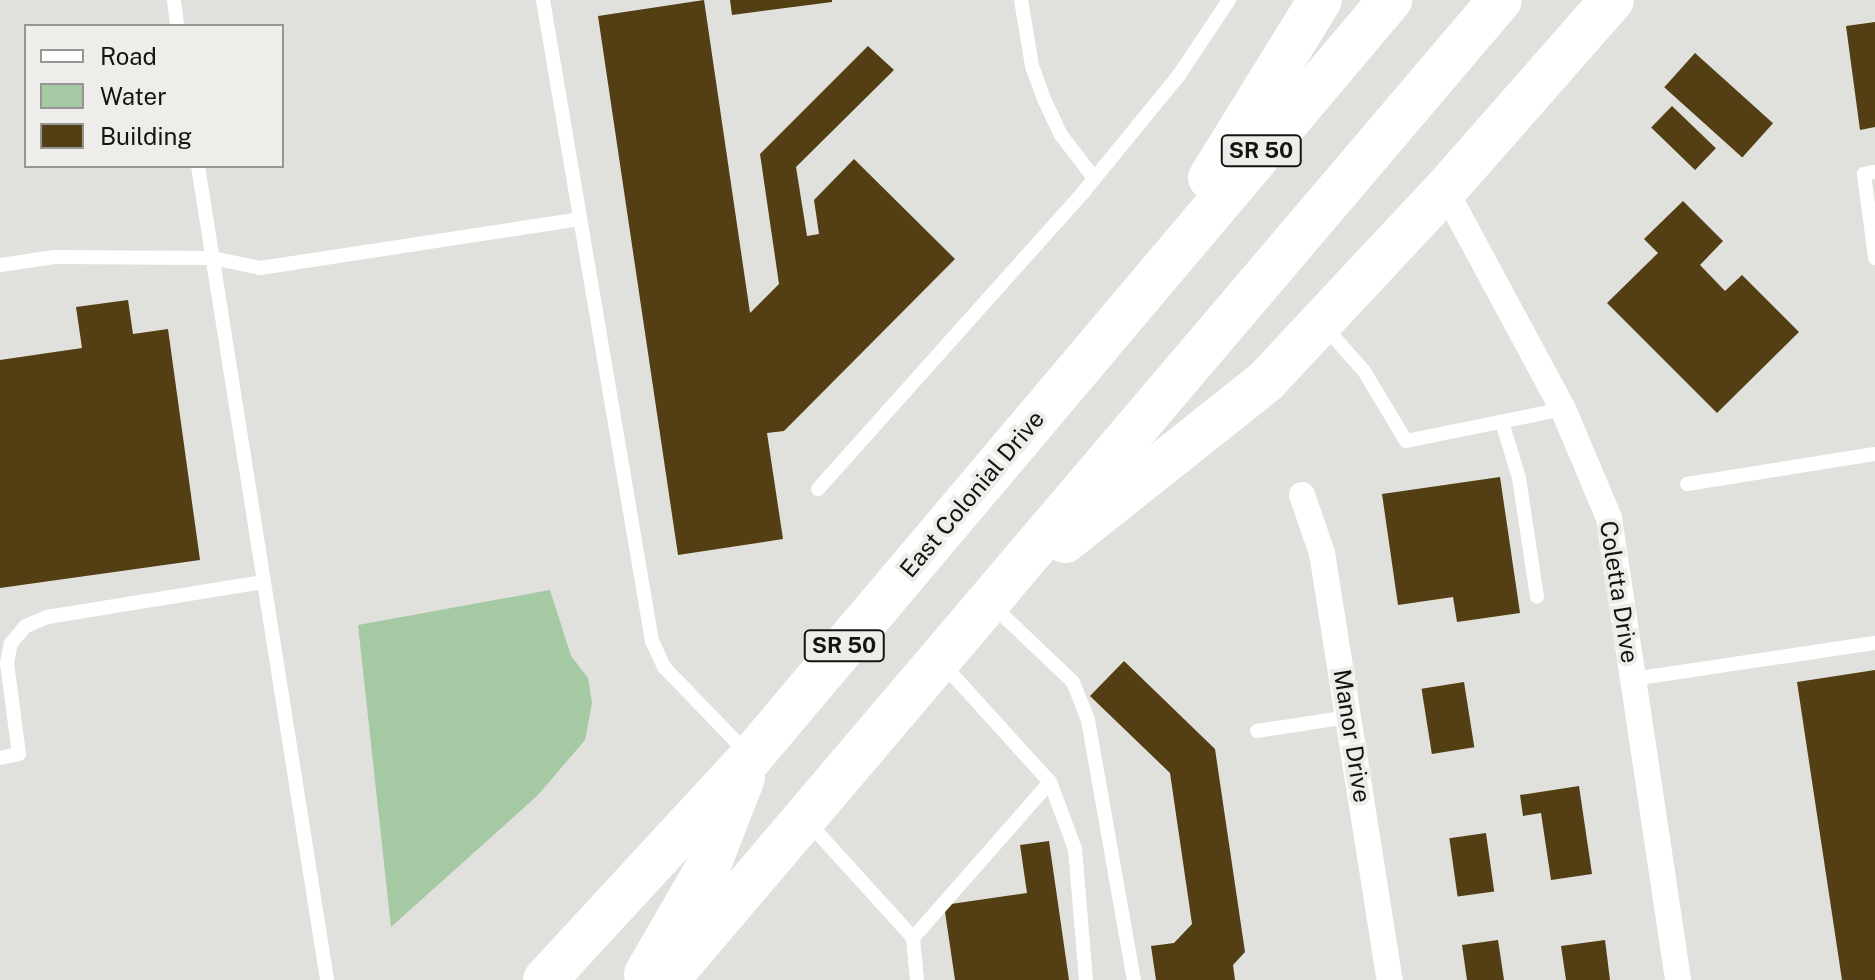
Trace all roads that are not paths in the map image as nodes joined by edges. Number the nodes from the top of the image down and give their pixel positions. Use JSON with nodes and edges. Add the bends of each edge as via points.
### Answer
{"nodes":[{"id":1,"x":174,"y":0,"type":"edge"},
{"id":2,"x":543,"y":0,"type":"edge"},
{"id":3,"x":1021,"y":0,"type":"edge"},
{"id":4,"x":1229,"y":0,"type":"edge"},
{"id":5,"x":1320,"y":0,"type":"edge"},
{"id":6,"x":1390,"y":0,"type":"edge"},
{"id":7,"x":1500,"y":0,"type":"edge"},
{"id":8,"x":1612,"y":0,"type":"edge"},
{"id":9,"x":177,"y":24,"type":"edge"},
{"id":10,"x":198,"y":168,"type":"edge"},
{"id":11,"x":1875,"y":172,"type":"edge"},
{"id":12,"x":1094,"y":178,"type":"junction"},
{"id":13,"x":1445,"y":190,"type":"junction"},
{"id":14,"x":579,"y":219,"type":"junction"},
{"id":15,"x":212,"y":258,"type":"junction"},
{"id":16,"x":1875,"y":258,"type":"edge"},
{"id":17,"x":0,"y":265,"type":"edge"},
{"id":18,"x":1132,"y":302,"type":"junction"},
{"id":19,"x":1321,"y":323,"type":"junction"},
{"id":20,"x":1563,"y":409,"type":"junction"},
{"id":21,"x":1502,"y":422,"type":"junction"},
{"id":22,"x":1875,"y":454,"type":"edge"},
{"id":23,"x":1687,"y":484,"type":"dead end"},
{"id":24,"x":818,"y":489,"type":"dead end"},
{"id":25,"x":1302,"y":495,"type":"dead end"},
{"id":26,"x":262,"y":582,"type":"junction"},
{"id":27,"x":1537,"y":597,"type":"dead end"},
{"id":28,"x":988,"y":602,"type":"junction"},
{"id":29,"x":1875,"y":643,"type":"edge"},
{"id":30,"x":939,"y":660,"type":"junction"},
{"id":31,"x":1633,"y":679,"type":"junction"},
{"id":32,"x":1349,"y":717,"type":"junction"},
{"id":33,"x":1257,"y":731,"type":"dead end"},
{"id":34,"x":751,"y":757,"type":"junction"},
{"id":35,"x":0,"y":758,"type":"edge"},
{"id":36,"x":1050,"y":782,"type":"junction"},
{"id":37,"x":805,"y":819,"type":"junction"},
{"id":38,"x":913,"y":938,"type":"junction"},
{"id":39,"x":327,"y":980,"type":"edge"},
{"id":40,"x":545,"y":980,"type":"edge"},
{"id":41,"x":643,"y":980,"type":"edge"},
{"id":42,"x":667,"y":980,"type":"edge"},
{"id":43,"x":917,"y":980,"type":"edge"},
{"id":44,"x":1086,"y":980,"type":"edge"},
{"id":45,"x":1134,"y":980,"type":"edge"},
{"id":46,"x":1390,"y":980,"type":"edge"},
{"id":47,"x":1678,"y":980,"type":"edge"}],
"edges":[{"from":1,"to":9,"type":"lane"},
{"from":2,"to":14,"type":"lane"},
{"from":3,"to":12,"type":"lane","via":[[1032,66],[1045,101],[1061,135]]},
{"from":4,"to":12,"type":"lane","via":[[1179,75]]},
{"from":5,"to":18,"type":"highway"},
{"from":6,"to":18,"type":"highway","name":"East Colonial Drive","number":"SR 50"},
{"from":7,"to":28,"type":"highway"},
{"from":8,"to":13,"type":"highway"},
{"from":10,"to":15,"type":"lane"},
{"from":11,"to":16,"type":"lane","via":[[1864,174]]},
{"from":12,"to":24,"type":"lane"},
{"from":13,"to":19,"type":"highway"},
{"from":13,"to":20,"type":"street","name":"Coletta Drive"},
{"from":14,"to":15,"type":"lane","via":[[260,268]]},
{"from":14,"to":34,"type":"lane","via":[[652,641],[672,677]]},
{"from":15,"to":17,"type":"lane","via":[[54,257]]},
{"from":15,"to":26,"type":"lane"},
{"from":18,"to":34,"type":"highway","name":"East Colonial Drive","number":"SR 50"},
{"from":19,"to":21,"type":"lane","via":[[1364,371],[1406,441]]},
{"from":19,"to":28,"type":"highway","via":[[1266,381]]},
{"from":20,"to":21,"type":"lane"},
{"from":20,"to":31,"type":"street","name":"Coletta Drive","via":[[1609,518]]},
{"from":21,"to":27,"type":"lane","via":[[1519,478]]},
{"from":22,"to":23,"type":"lane"},
{"from":25,"to":32,"type":"street","name":"Manor Drive","via":[[1322,553]]},
{"from":26,"to":35,"type":"lane","via":[[47,617],[26,626],[11,643],[7,663],[19,754]]},
{"from":26,"to":39,"type":"lane"},
{"from":28,"to":30,"type":"highway"},
{"from":28,"to":45,"type":"lane","via":[[1073,682],[1088,720]]},
{"from":29,"to":31,"type":"lane"},
{"from":30,"to":36,"type":"lane"},
{"from":30,"to":37,"type":"highway"},
{"from":31,"to":47,"type":"street","name":"Coletta Drive"},
{"from":32,"to":33,"type":"lane"},
{"from":32,"to":46,"type":"street","name":"Manor Drive"},
{"from":34,"to":40,"type":"highway","name":"East Colonial Drive","number":"SR 50"},
{"from":34,"to":41,"type":"highway","via":[[709,865]]},
{"from":36,"to":38,"type":"lane"},
{"from":36,"to":44,"type":"lane","via":[[1075,849]]},
{"from":37,"to":38,"type":"lane"},
{"from":37,"to":42,"type":"highway"},
{"from":38,"to":43,"type":"lane"}]}
